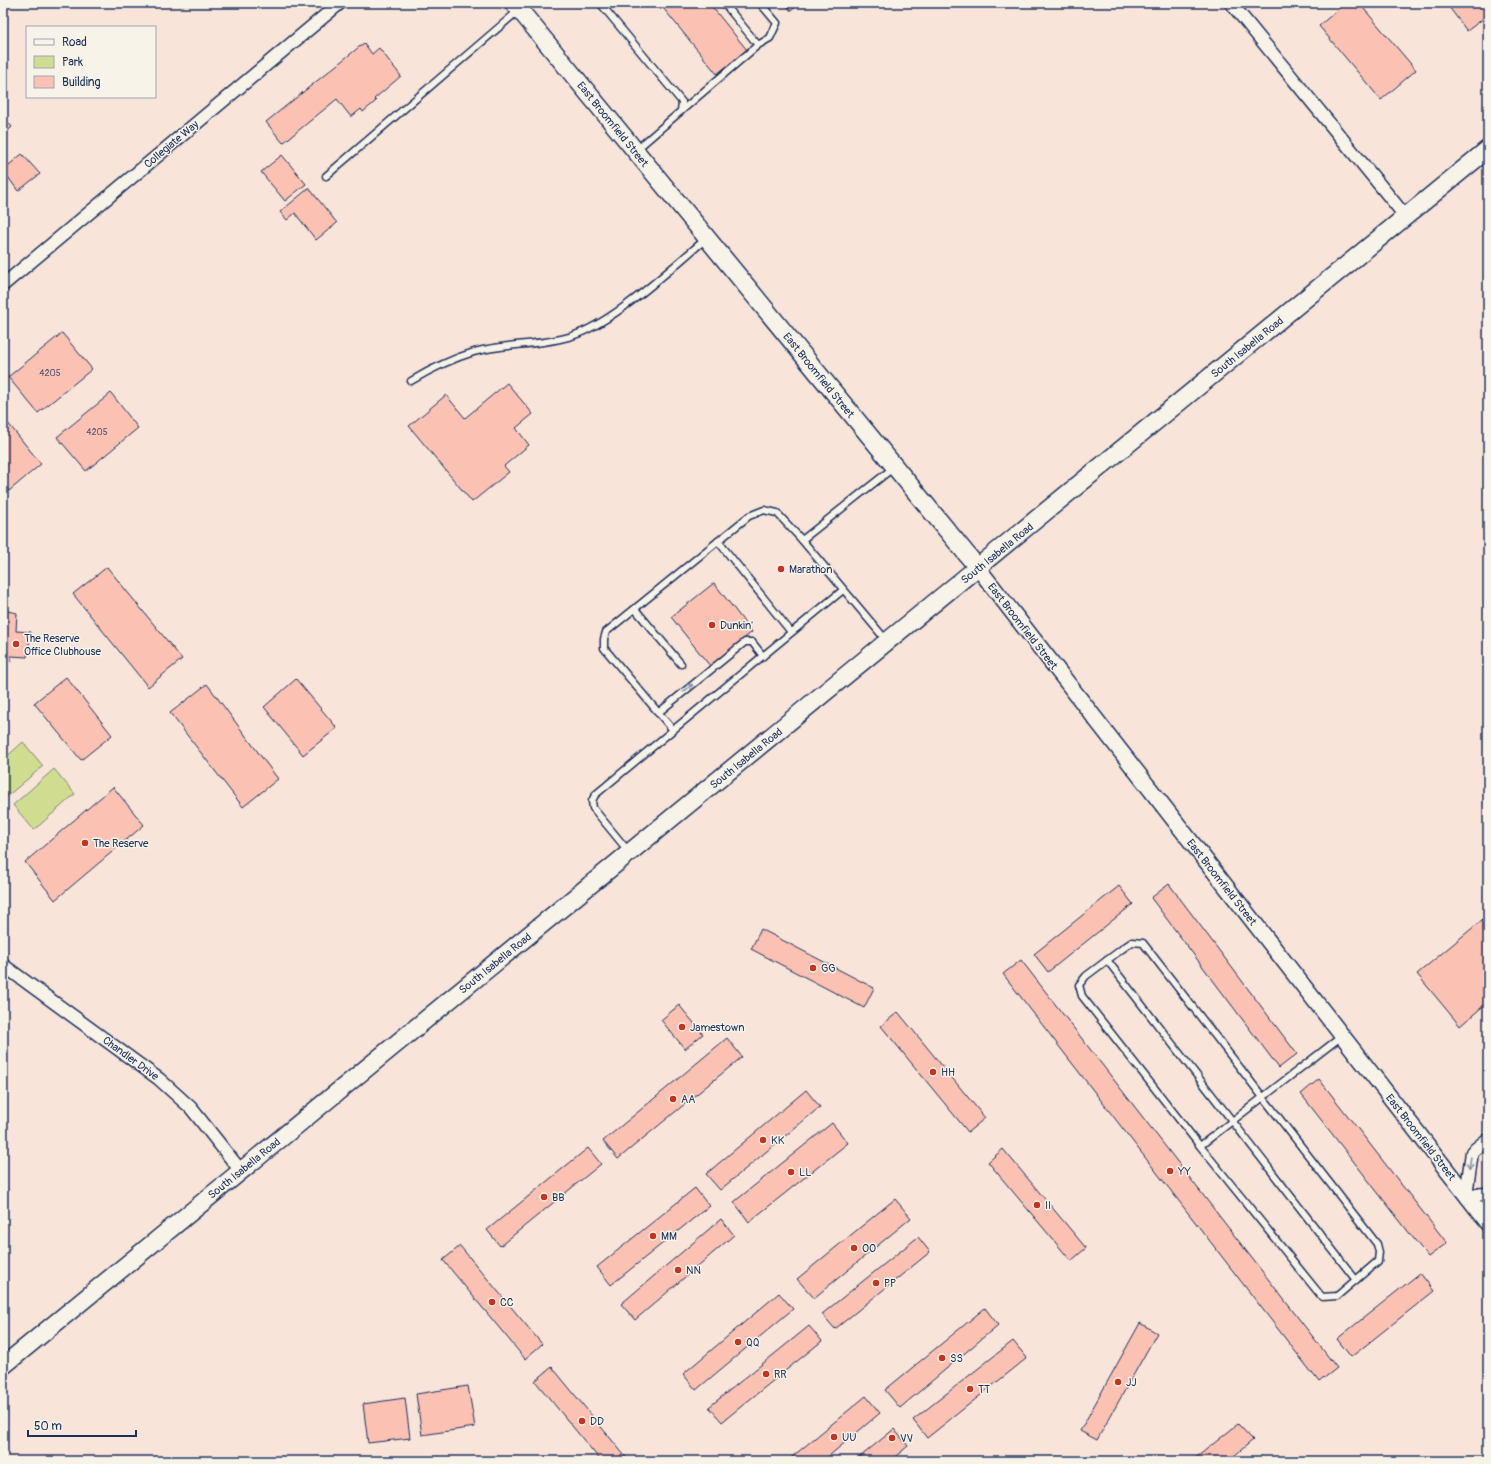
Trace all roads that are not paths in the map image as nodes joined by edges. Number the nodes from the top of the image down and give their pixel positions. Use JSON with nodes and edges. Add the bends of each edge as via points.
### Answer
{"nodes":[{"id":1,"x":340,"y":3,"type":"edge"},
{"id":2,"x":600,"y":3,"type":"edge"},
{"id":3,"x":724,"y":3,"type":"edge"},
{"id":4,"x":760,"y":3,"type":"edge"},
{"id":5,"x":1231,"y":3,"type":"edge"},
{"id":6,"x":517,"y":7,"type":"edge"},
{"id":7,"x":758,"y":45,"type":"junction"},
{"id":8,"x":681,"y":110,"type":"junction"},
{"id":9,"x":1488,"y":149,"type":"edge"},
{"id":10,"x":635,"y":151,"type":"junction"},
{"id":11,"x":326,"y":176,"type":"dead end"},
{"id":12,"x":1406,"y":217,"type":"junction"},
{"id":13,"x":707,"y":238,"type":"junction"},
{"id":14,"x":3,"y":285,"type":"edge"},
{"id":15,"x":411,"y":381,"type":"dead end"},
{"id":16,"x":894,"y":467,"type":"junction"},
{"id":17,"x":802,"y":540,"type":"junction"},
{"id":18,"x":718,"y":541,"type":"junction"},
{"id":19,"x":978,"y":568,"type":"junction"},
{"id":20,"x":843,"y":590,"type":"junction"},
{"id":21,"x":634,"y":608,"type":"junction"},
{"id":22,"x":791,"y":632,"type":"junction"},
{"id":23,"x":887,"y":642,"type":"junction"},
{"id":24,"x":763,"y":656,"type":"junction"},
{"id":25,"x":681,"y":664,"type":"dead end"},
{"id":26,"x":658,"y":713,"type":"junction"},
{"id":27,"x":673,"y":730,"type":"junction"},
{"id":28,"x":630,"y":853,"type":"junction"},
{"id":29,"x":1107,"y":960,"type":"junction"},
{"id":30,"x":3,"y":965,"type":"edge"},
{"id":31,"x":1342,"y":1036,"type":"junction"},
{"id":32,"x":1262,"y":1096,"type":"junction"},
{"id":33,"x":1231,"y":1121,"type":"junction"},
{"id":34,"x":1488,"y":1139,"type":"edge"},
{"id":35,"x":1200,"y":1146,"type":"junction"},
{"id":36,"x":241,"y":1171,"type":"junction"},
{"id":37,"x":1488,"y":1194,"type":"edge"},
{"id":38,"x":1466,"y":1195,"type":"junction"},
{"id":39,"x":1488,"y":1223,"type":"edge"},
{"id":40,"x":1356,"y":1280,"type":"junction"},
{"id":41,"x":3,"y":1366,"type":"edge"}],
"edges":[{"from":1,"to":14,"type":"street","name":"Collegiate Way"},
{"from":2,"to":8,"type":"lane","via":[[682,102]]},
{"from":3,"to":7,"type":"lane"},
{"from":4,"to":7,"type":"lane","via":[[777,23],[770,38]]},
{"from":5,"to":12,"type":"street"},
{"from":6,"to":10,"type":"main road","name":"East Broomfield Street"},
{"from":6,"to":11,"type":"lane"},
{"from":7,"to":8,"type":"lane"},
{"from":8,"to":10,"type":"lane"},
{"from":9,"to":12,"type":"main road","name":"South Isabella Road"},
{"from":10,"to":13,"type":"main road","name":"East Broomfield Street"},
{"from":12,"to":19,"type":"main road","name":"South Isabella Road"},
{"from":13,"to":15,"type":"lane","via":[[627,304],[594,327],[572,336],[475,352],[438,365]]},
{"from":13,"to":16,"type":"main road","name":"East Broomfield Street"},
{"from":16,"to":17,"type":"lane"},
{"from":16,"to":19,"type":"main road","name":"East Broomfield Street"},
{"from":17,"to":18,"type":"lane","via":[[777,513],[764,510],[749,516]]},
{"from":17,"to":20,"type":"lane"},
{"from":18,"to":21,"type":"lane"},
{"from":18,"to":22,"type":"lane"},
{"from":19,"to":23,"type":"main road","name":"South Isabella Road"},
{"from":19,"to":31,"type":"street","name":"East Broomfield Street"},
{"from":20,"to":22,"type":"lane"},
{"from":20,"to":23,"type":"lane"},
{"from":21,"to":25,"type":"lane"},
{"from":21,"to":26,"type":"lane","via":[[606,632],[604,648]]},
{"from":22,"to":24,"type":"lane"},
{"from":23,"to":28,"type":"main road","name":"South Isabella Road"},
{"from":26,"to":24,"type":"lane","one_way":true,"via":[[745,642],[752,642]]},
{"from":24,"to":27,"type":"lane"},
{"from":26,"to":27,"type":"lane"},
{"from":27,"to":28,"type":"lane","via":[[595,795],[592,801],[593,808]]},
{"from":28,"to":36,"type":"main road","name":"South Isabella Road"},
{"from":29,"to":32,"type":"lane","via":[[1132,942],[1142,943]]},
{"from":29,"to":33,"type":"lane"},
{"from":29,"to":35,"type":"lane","via":[[1086,976],[1079,985],[1082,996]]},
{"from":30,"to":36,"type":"street","name":"Chandler Drive","via":[[160,1079],[190,1108]]},
{"from":31,"to":32,"type":"lane"},
{"from":31,"to":38,"type":"street","name":"East Broomfield Street"},
{"from":32,"to":33,"type":"lane"},
{"from":32,"to":40,"type":"lane","via":[[1377,1244],[1378,1261]]},
{"from":33,"to":35,"type":"lane"},
{"from":33,"to":40,"type":"lane"},
{"from":34,"to":38,"type":"street","one_way":true,"via":[[1472,1152]]},
{"from":35,"to":40,"type":"lane","via":[[1322,1297],[1337,1296]]},
{"from":36,"to":41,"type":"main road","name":"South Isabella Road"},
{"from":37,"to":38,"type":"street"},
{"from":38,"to":39,"type":"street","name":"East Broomfield Street"}]}
